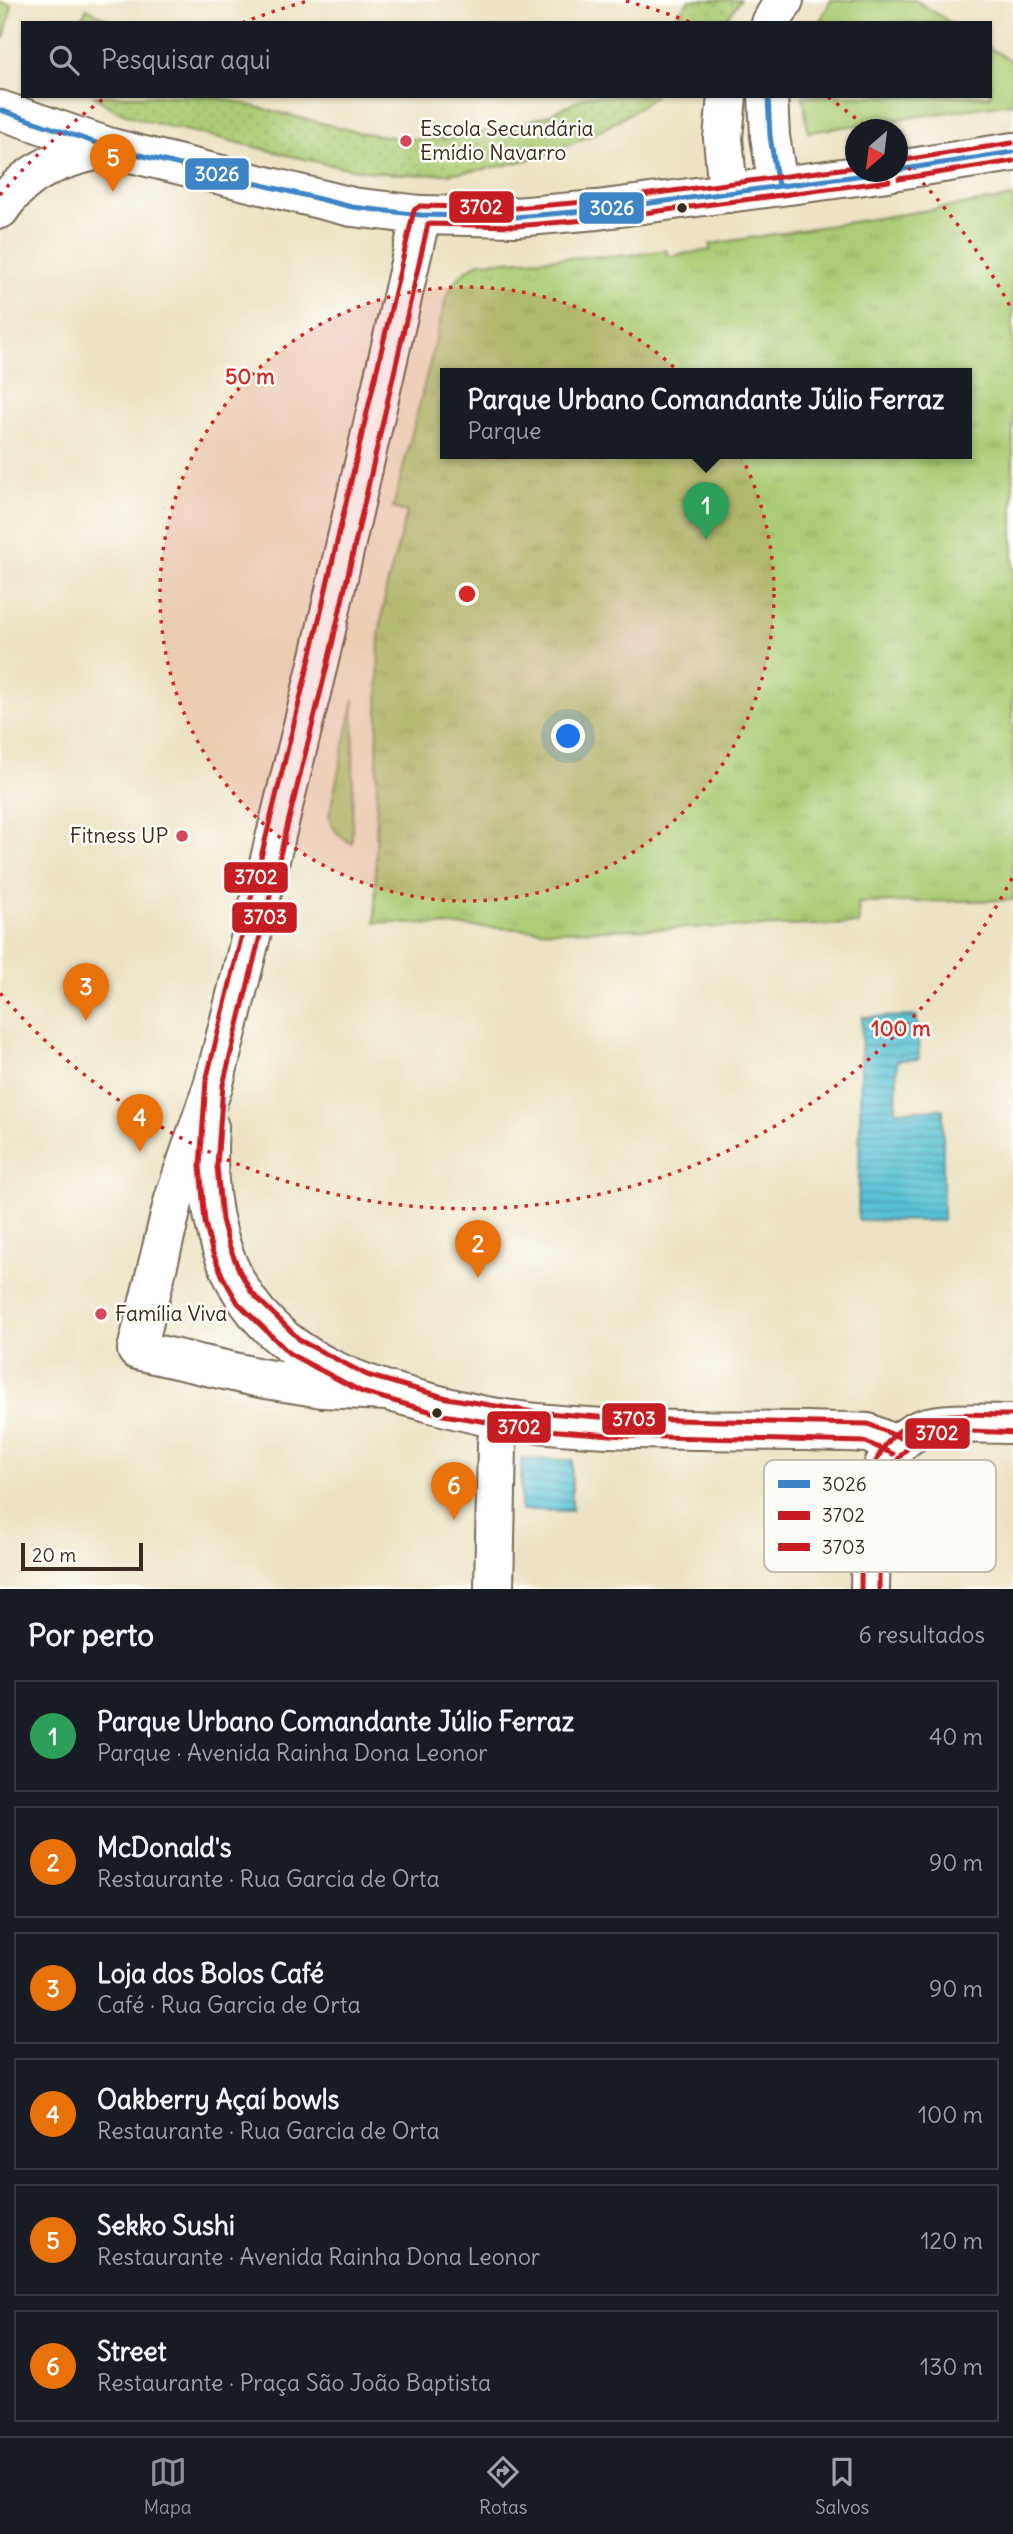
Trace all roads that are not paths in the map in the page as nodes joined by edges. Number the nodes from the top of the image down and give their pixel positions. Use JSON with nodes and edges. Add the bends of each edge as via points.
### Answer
{"nodes":[{"id":1,"x":727,"y":98,"type":"edge"},
{"id":2,"x":768,"y":98,"type":"edge"},
{"id":3,"x":0,"y":110,"type":"edge"},
{"id":4,"x":111,"y":148,"type":"junction"},
{"id":5,"x":1013,"y":152,"type":"edge"},
{"id":6,"x":908,"y":168,"type":"edge"},
{"id":7,"x":845,"y":177,"type":"edge"},
{"id":8,"x":778,"y":186,"type":"junction"},
{"id":9,"x":728,"y":193,"type":"junction"},
{"id":10,"x":0,"y":209,"type":"edge"},
{"id":11,"x":421,"y":215,"type":"junction"},
{"id":12,"x":214,"y":1083,"type":"junction"},
{"id":13,"x":387,"y":1391,"type":"junction"},
{"id":14,"x":500,"y":1418,"type":"junction"},
{"id":15,"x":1013,"y":1424,"type":"edge"},
{"id":16,"x":897,"y":1446,"type":"junction"},
{"id":17,"x":886,"y":1460,"type":"edge"},
{"id":18,"x":494,"y":1589,"type":"edge"}],
"edges":[{"from":1,"to":9,"type":"street","via":[[723,138]]},
{"from":2,"to":8,"type":"street"},
{"from":3,"to":4,"type":"street"},
{"from":4,"to":10,"type":"street","via":[[80,153],[36,172],[12,191]]},
{"from":4,"to":11,"type":"street","via":[[352,207]]},
{"from":5,"to":6,"type":"street"},
{"from":7,"to":8,"type":"street"},
{"from":8,"to":9,"type":"street"},
{"from":9,"to":11,"type":"street","via":[[515,217]]},
{"from":11,"to":12,"type":"street","via":[[323,644]]},
{"from":12,"to":13,"type":"street","via":[[208,1129],[210,1200],[228,1267],[245,1298],[302,1354]]},
{"from":12,"to":13,"type":"street","via":[[174,1199],[137,1350],[260,1378],[322,1388]]},
{"from":13,"to":14,"type":"street"},
{"from":14,"to":16,"type":"street","via":[[625,1427],[868,1433]]},
{"from":14,"to":18,"type":"street"},
{"from":15,"to":16,"type":"street","via":[[934,1426],[921,1429]]},
{"from":16,"to":17,"type":"street"}]}
